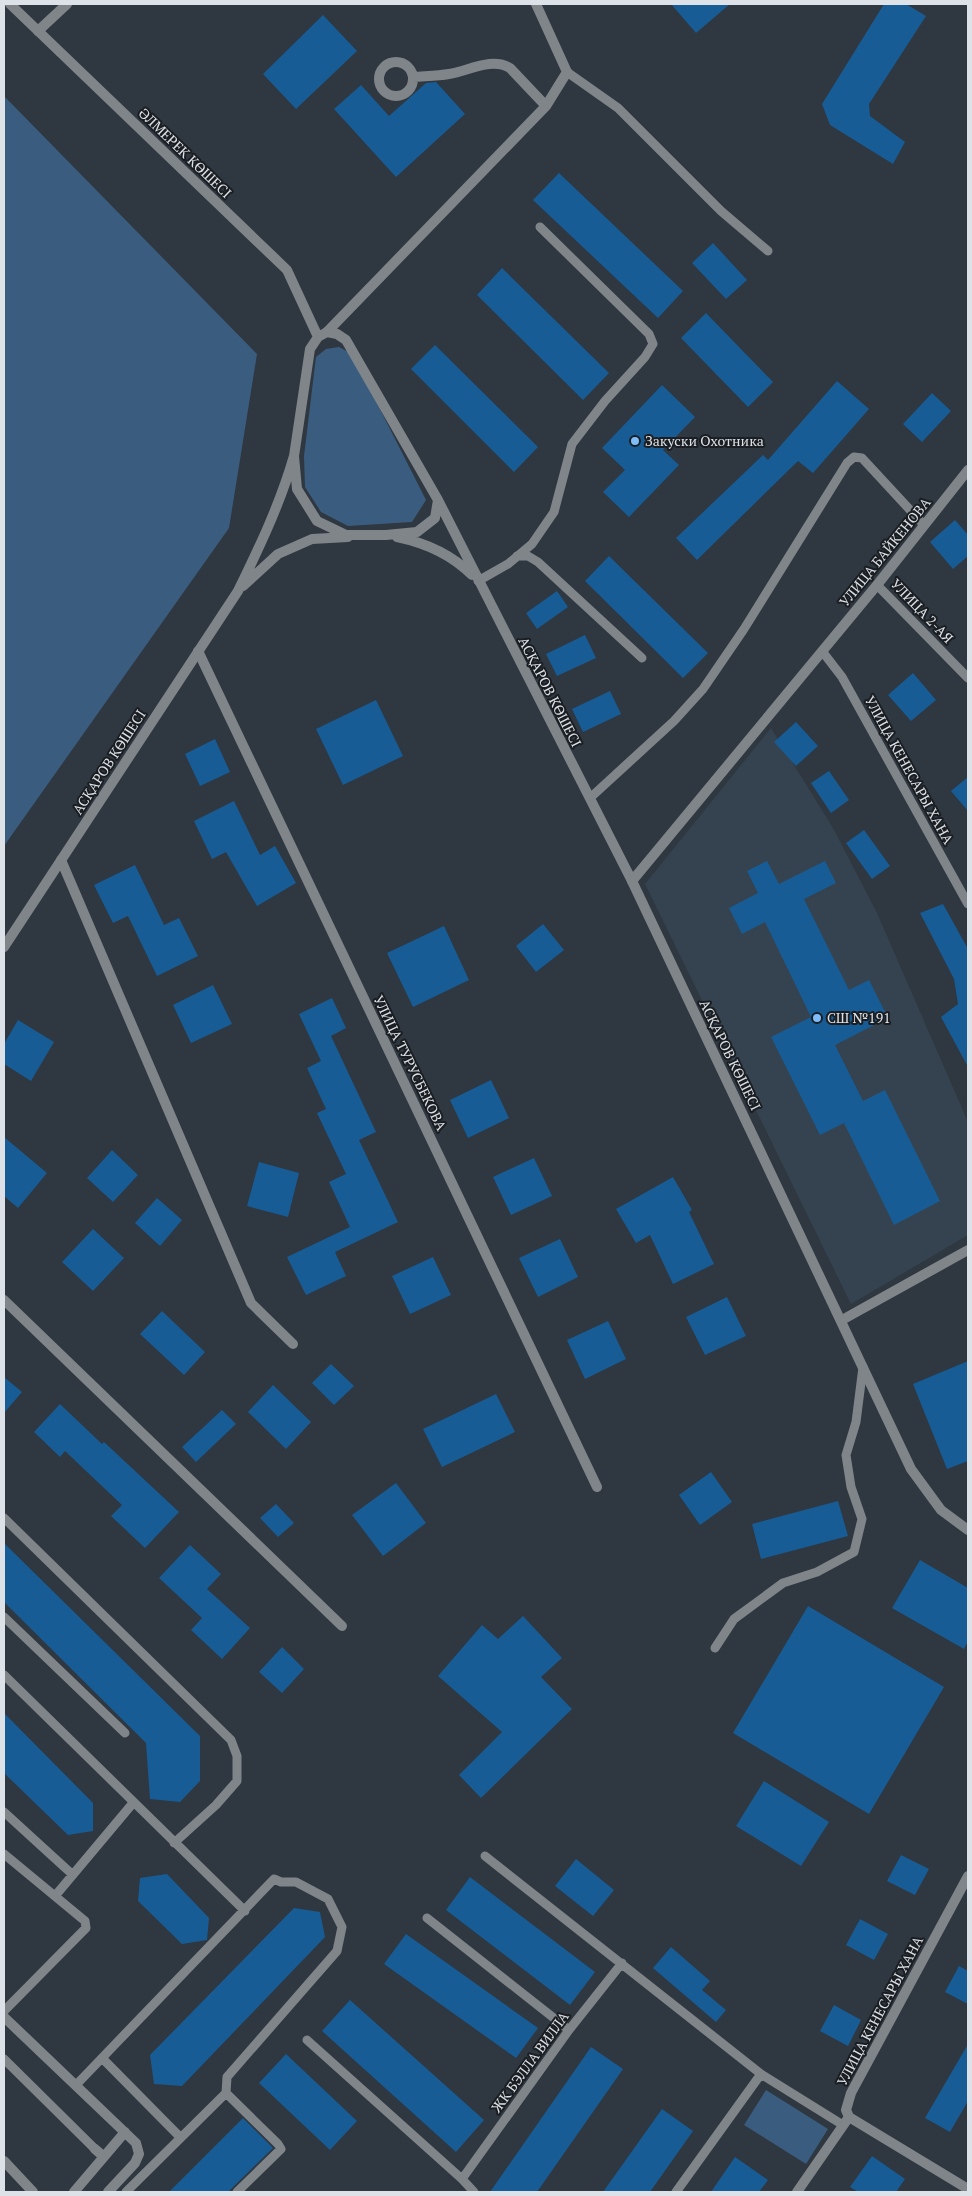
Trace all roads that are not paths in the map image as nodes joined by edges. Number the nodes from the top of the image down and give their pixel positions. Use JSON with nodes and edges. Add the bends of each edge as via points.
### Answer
{"nodes":[{"id":1,"x":10,"y":4,"type":"edge"},
{"id":2,"x":67,"y":4,"type":"edge"},
{"id":3,"x":536,"y":4,"type":"edge"},
{"id":4,"x":38,"y":31,"type":"junction"},
{"id":5,"x":567,"y":72,"type":"junction"},
{"id":6,"x":413,"y":77,"type":"dead end"},
{"id":7,"x":546,"y":106,"type":"junction"},
{"id":8,"x":540,"y":226,"type":"dead end"},
{"id":9,"x":768,"y":251,"type":"dead end"},
{"id":10,"x":322,"y":335,"type":"junction"},
{"id":11,"x":294,"y":456,"type":"junction"},
{"id":12,"x":968,"y":470,"type":"edge"},
{"id":13,"x":438,"y":500,"type":"junction"},
{"id":14,"x":924,"y":524,"type":"junction"},
{"id":15,"x":386,"y":534,"type":"junction"},
{"id":16,"x":518,"y":556,"type":"junction"},
{"id":17,"x":478,"y":581,"type":"junction"},
{"id":18,"x":878,"y":585,"type":"junction"},
{"id":19,"x":238,"y":591,"type":"junction"},
{"id":20,"x":198,"y":651,"type":"junction"},
{"id":21,"x":822,"y":651,"type":"junction"},
{"id":22,"x":642,"y":658,"type":"dead end"},
{"id":23,"x":968,"y":678,"type":"edge"},
{"id":24,"x":590,"y":798,"type":"junction"},
{"id":25,"x":61,"y":860,"type":"junction"},
{"id":26,"x":632,"y":881,"type":"junction"},
{"id":27,"x":968,"y":904,"type":"edge"},
{"id":28,"x":4,"y":948,"type":"edge"},
{"id":29,"x":968,"y":1250,"type":"edge"},
{"id":30,"x":4,"y":1300,"type":"edge"},
{"id":31,"x":842,"y":1320,"type":"junction"},
{"id":32,"x":293,"y":1344,"type":"dead end"},
{"id":33,"x":863,"y":1367,"type":"junction"},
{"id":34,"x":597,"y":1486,"type":"dead end"},
{"id":35,"x":4,"y":1518,"type":"edge"},
{"id":36,"x":968,"y":1530,"type":"edge"},
{"id":37,"x":4,"y":1616,"type":"edge"},
{"id":38,"x":342,"y":1626,"type":"dead end"},
{"id":39,"x":715,"y":1648,"type":"dead end"},
{"id":40,"x":4,"y":1675,"type":"edge"},
{"id":41,"x":125,"y":1733,"type":"dead end"},
{"id":42,"x":133,"y":1802,"type":"junction"},
{"id":43,"x":4,"y":1812,"type":"edge"},
{"id":44,"x":174,"y":1843,"type":"junction"},
{"id":45,"x":4,"y":1854,"type":"edge"},
{"id":46,"x":485,"y":1856,"type":"dead end"},
{"id":47,"x":73,"y":1875,"type":"junction"},
{"id":48,"x":968,"y":1876,"type":"edge"},
{"id":49,"x":56,"y":1896,"type":"junction"},
{"id":50,"x":246,"y":1911,"type":"junction"},
{"id":51,"x":427,"y":1918,"type":"dead end"},
{"id":52,"x":622,"y":1964,"type":"junction"},
{"id":53,"x":4,"y":2010,"type":"edge"},
{"id":54,"x":4,"y":2017,"type":"edge"},
{"id":55,"x":569,"y":2030,"type":"junction"},
{"id":56,"x":307,"y":2040,"type":"dead end"},
{"id":57,"x":102,"y":2058,"type":"junction"},
{"id":58,"x":4,"y":2059,"type":"edge"},
{"id":59,"x":761,"y":2074,"type":"junction"},
{"id":60,"x":76,"y":2085,"type":"junction"},
{"id":61,"x":226,"y":2093,"type":"junction"},
{"id":62,"x":846,"y":2121,"type":"junction"},
{"id":63,"x":125,"y":2132,"type":"junction"},
{"id":64,"x":180,"y":2137,"type":"junction"},
{"id":65,"x":95,"y":2148,"type":"joint"},
{"id":66,"x":104,"y":2156,"type":"junction"},
{"id":67,"x":4,"y":2161,"type":"edge"},
{"id":68,"x":462,"y":2179,"type":"junction"},
{"id":69,"x":968,"y":2189,"type":"edge"},
{"id":70,"x":33,"y":2192,"type":"edge"},
{"id":71,"x":74,"y":2192,"type":"edge"},
{"id":72,"x":108,"y":2192,"type":"edge"},
{"id":73,"x":126,"y":2192,"type":"edge"},
{"id":74,"x":237,"y":2192,"type":"edge"},
{"id":75,"x":474,"y":2192,"type":"edge"},
{"id":76,"x":676,"y":2192,"type":"edge"},
{"id":77,"x":797,"y":2192,"type":"edge"}],
"edges":[{"from":1,"to":4,"type":"street","name":"ӘЛМЕРЕК КӨШЕСІ"},
{"from":2,"to":4,"type":"street"},
{"from":3,"to":5,"type":"street"},
{"from":4,"to":10,"type":"street","name":"ӘЛМЕРЕК КӨШЕСІ","via":[[287,270]]},
{"from":5,"to":7,"type":"street"},
{"from":5,"to":9,"type":"lane","via":[[618,108],[721,211]]},
{"from":6,"to":7,"type":"street","via":[[503,64]]},
{"from":7,"to":10,"type":"street"},
{"from":8,"to":16,"type":"lane","via":[[649,334],[653,344],[572,444],[554,512],[532,544]]},
{"from":10,"to":11,"type":"street","via":[[310,349]]},
{"from":10,"to":13,"type":"street","name":"АСҚАРОВ КӨШЕСІ","via":[[337,334],[346,340]]},
{"from":11,"to":15,"type":"street","via":[[297,489],[317,521],[346,535]]},
{"from":11,"to":19,"type":"street","via":[[267,533]]},
{"from":12,"to":14,"type":"street","name":"УЛИЦА БАЙКЕНОВА"},
{"from":13,"to":15,"type":"street","via":[[436,518],[418,532]]},
{"from":13,"to":17,"type":"street","name":"АСҚАРОВ КӨШЕСІ"},
{"from":14,"to":18,"type":"street","name":"УЛИЦА БАЙКЕНОВА"},
{"from":14,"to":24,"type":"lane","via":[[862,458],[854,457],[847,463],[703,689],[674,721]]},
{"from":15,"to":17,"type":"street","via":[[420,541],[458,561]]},
{"from":15,"to":19,"type":"street","via":[[312,539],[278,554]]},
{"from":16,"to":17,"type":"lane"},
{"from":16,"to":22,"type":"lane","via":[[528,556],[538,562]]},
{"from":17,"to":24,"type":"street","name":"АСҚАРОВ КӨШЕСІ"},
{"from":18,"to":21,"type":"street","name":"УЛИЦА БАЙКЕНОВА"},
{"from":18,"to":23,"type":"lane","name":"УЛИЦА 2-АЯ"},
{"from":19,"to":20,"type":"street","name":"АСҚАРОВ КӨШЕСІ"},
{"from":20,"to":25,"type":"street","name":"АСҚАРОВ КӨШЕСІ"},
{"from":20,"to":34,"type":"street","name":"УЛИЦА ТУРУСБЕКОВА"},
{"from":21,"to":26,"type":"street","name":"УЛИЦА БАЙКЕНОВА"},
{"from":21,"to":27,"type":"lane","name":"УЛИЦА КЕНЕСАРЫ ХАНА","via":[[842,677]]},
{"from":24,"to":26,"type":"street","name":"АСҚАРОВ КӨШЕСІ"},
{"from":25,"to":28,"type":"street","name":"АСҚАРОВ КӨШЕСІ"},
{"from":25,"to":32,"type":"street","via":[[250,1304]]},
{"from":26,"to":31,"type":"street","name":"АСҚАРОВ КӨШЕСІ"},
{"from":29,"to":31,"type":"street"},
{"from":30,"to":38,"type":"street"},
{"from":31,"to":33,"type":"street","name":"АСҚАРОВ КӨШЕСІ"},
{"from":33,"to":36,"type":"street","name":"АСҚАРОВ КӨШЕСІ","via":[[911,1469],[942,1510]]},
{"from":33,"to":39,"type":"lane","via":[[856,1422],[846,1455],[851,1487],[862,1519],[854,1552],[817,1572],[783,1583],[734,1619]]},
{"from":35,"to":44,"type":"lane","via":[[231,1740],[237,1756],[237,1782]]},
{"from":37,"to":41,"type":"lane"},
{"from":40,"to":42,"type":"lane"},
{"from":42,"to":44,"type":"lane"},
{"from":42,"to":47,"type":"lane"},
{"from":43,"to":47,"type":"lane"},
{"from":44,"to":50,"type":"lane"},
{"from":45,"to":49,"type":"lane"},
{"from":46,"to":52,"type":"lane"},
{"from":47,"to":49,"type":"lane"},
{"from":48,"to":62,"type":"street","name":"УЛИЦА КЕНЕСАРЫ ХАНА","via":[[851,2093]]},
{"from":49,"to":53,"type":"lane","via":[[85,1921],[86,1928]]},
{"from":50,"to":57,"type":"lane"},
{"from":50,"to":61,"type":"lane","via":[[274,1879],[296,1882],[328,1899],[342,1927],[337,1951],[227,2077]]},
{"from":51,"to":55,"type":"lane"},
{"from":52,"to":55,"type":"lane","name":"ЖК БЭЛЛА ВИЛЛА"},
{"from":52,"to":59,"type":"lane"},
{"from":54,"to":60,"type":"street"},
{"from":55,"to":68,"type":"lane","name":"ЖК БЭЛЛА ВИЛЛА"},
{"from":56,"to":68,"type":"lane"},
{"from":57,"to":60,"type":"lane"},
{"from":57,"to":64,"type":"lane"},
{"from":58,"to":65,"type":"lane"},
{"from":59,"to":62,"type":"lane"},
{"from":59,"to":76,"type":"lane"},
{"from":60,"to":63,"type":"street"},
{"from":61,"to":64,"type":"lane"},
{"from":61,"to":74,"type":"lane","via":[[281,2149]]},
{"from":62,"to":69,"type":"street"},
{"from":62,"to":77,"type":"street"},
{"from":63,"to":66,"type":"street"},
{"from":63,"to":72,"type":"street","via":[[136,2143],[139,2154],[135,2163]]},
{"from":64,"to":73,"type":"lane"},
{"from":65,"to":66,"type":"street"},
{"from":66,"to":71,"type":"street"},
{"from":67,"to":70,"type":"street"},
{"from":68,"to":75,"type":"lane"}]}
